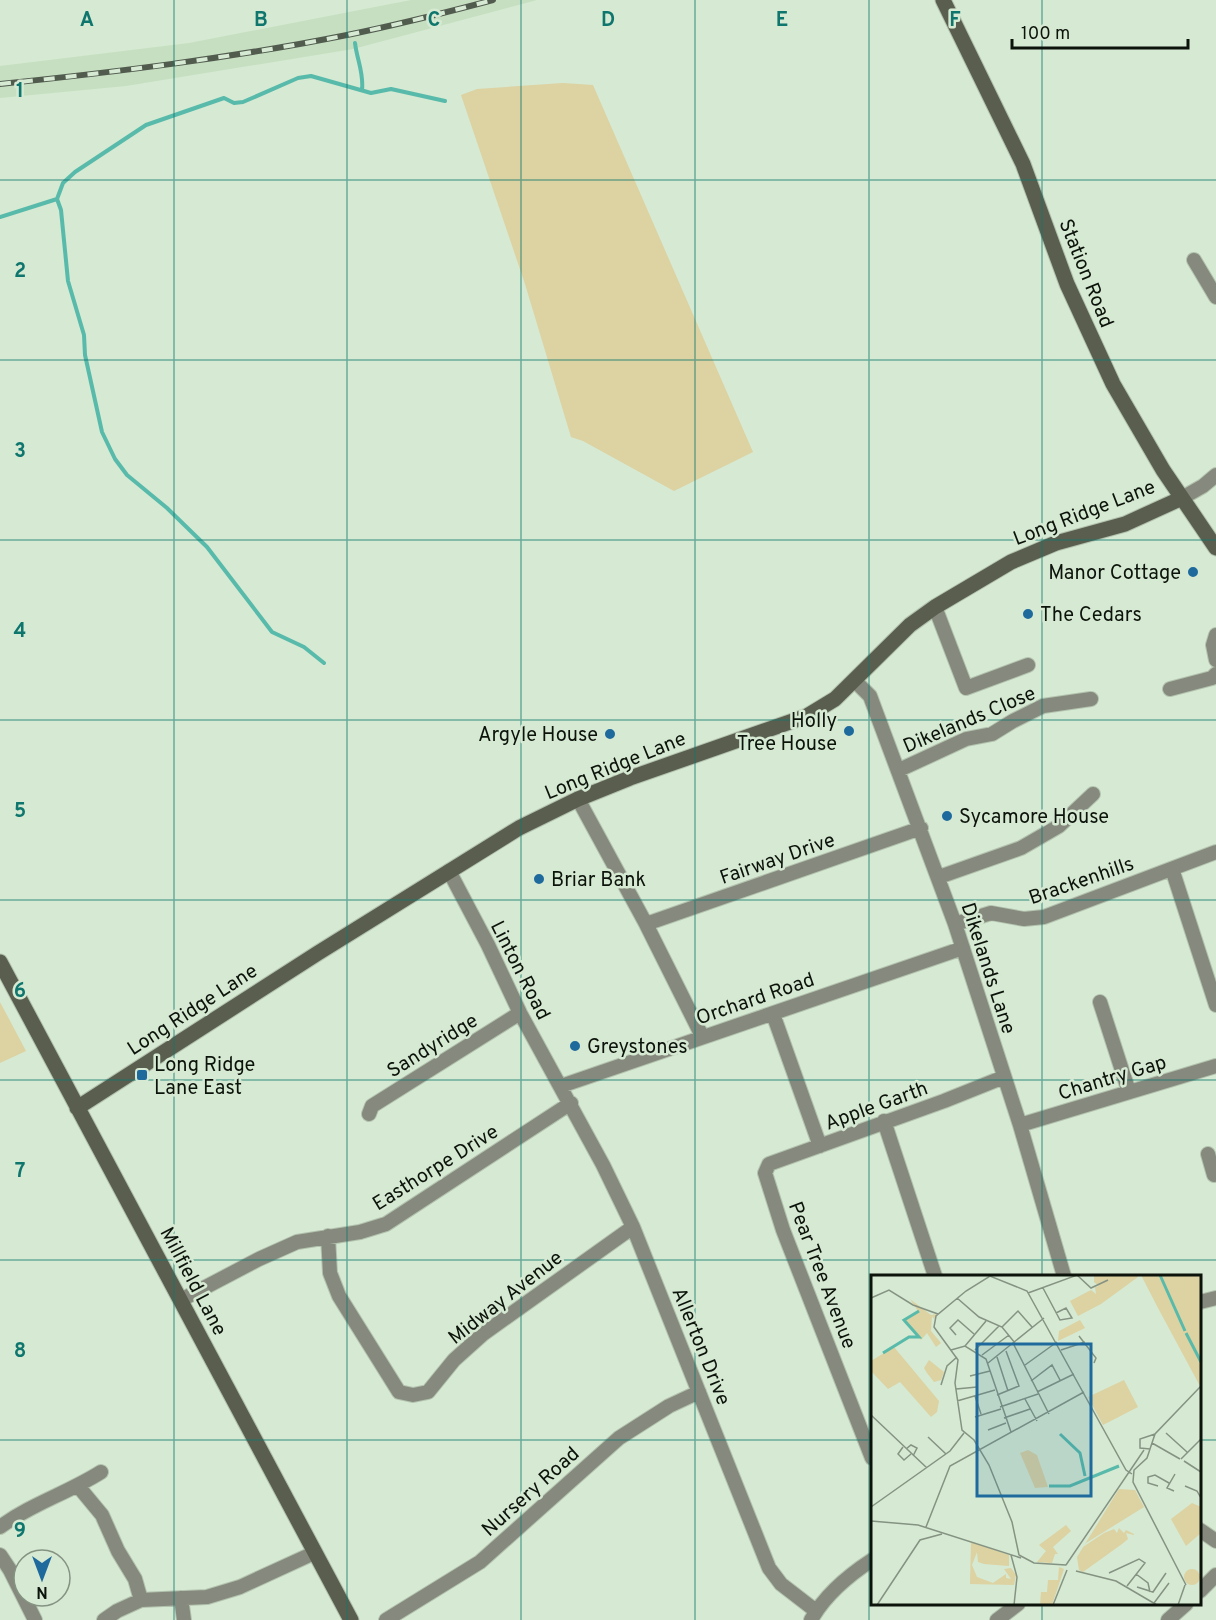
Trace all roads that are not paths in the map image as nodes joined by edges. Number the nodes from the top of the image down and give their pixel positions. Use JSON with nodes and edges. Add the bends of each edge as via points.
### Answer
{"nodes":[{"id":1,"x":943,"y":0,"type":"edge"},
{"id":2,"x":1194,"y":260,"type":"dead end"},
{"id":3,"x":1216,"y":297,"type":"edge"},
{"id":4,"x":1216,"y":475,"type":"edge"},
{"id":5,"x":1182,"y":498,"type":"junction"},
{"id":6,"x":1216,"y":548,"type":"edge"},
{"id":7,"x":935,"y":608,"type":"junction"},
{"id":8,"x":1216,"y":635,"type":"edge"},
{"id":9,"x":1216,"y":660,"type":"edge"},
{"id":10,"x":1028,"y":665,"type":"dead end"},
{"id":11,"x":1216,"y":674,"type":"edge"},
{"id":12,"x":855,"y":681,"type":"junction"},
{"id":13,"x":1170,"y":690,"type":"dead end"},
{"id":14,"x":1091,"y":699,"type":"dead end"},
{"id":15,"x":899,"y":770,"type":"junction"},
{"id":16,"x":1093,"y":794,"type":"dead end"},
{"id":17,"x":578,"y":799,"type":"junction"},
{"id":18,"x":921,"y":828,"type":"junction"},
{"id":19,"x":1216,"y":852,"type":"edge"},
{"id":20,"x":1172,"y":869,"type":"junction"},
{"id":21,"x":449,"y":871,"type":"junction"},
{"id":22,"x":939,"y":877,"type":"junction"},
{"id":23,"x":646,"y":924,"type":"junction"},
{"id":24,"x":955,"y":924,"type":"junction"},
{"id":25,"x":963,"y":948,"type":"junction"},
{"id":26,"x":0,"y":962,"type":"edge"},
{"id":27,"x":1100,"y":1002,"type":"dead end"},
{"id":28,"x":1216,"y":1005,"type":"edge"},
{"id":29,"x":520,"y":1013,"type":"junction"},
{"id":30,"x":773,"y":1014,"type":"junction"},
{"id":31,"x":702,"y":1036,"type":"junction"},
{"id":32,"x":1216,"y":1066,"type":"edge"},
{"id":33,"x":1004,"y":1077,"type":"junction"},
{"id":34,"x":561,"y":1086,"type":"junction"},
{"id":35,"x":1129,"y":1092,"type":"junction"},
{"id":36,"x":571,"y":1103,"type":"junction"},
{"id":37,"x":77,"y":1108,"type":"junction"},
{"id":38,"x":369,"y":1114,"type":"dead end"},
{"id":39,"x":884,"y":1121,"type":"junction"},
{"id":40,"x":1020,"y":1125,"type":"junction"},
{"id":41,"x":820,"y":1146,"type":"junction"},
{"id":42,"x":1208,"y":1154,"type":"dead end"},
{"id":43,"x":765,"y":1173,"type":"joint"},
{"id":44,"x":1216,"y":1174,"type":"edge"},
{"id":45,"x":633,"y":1227,"type":"junction"},
{"id":46,"x":328,"y":1236,"type":"junction"},
{"id":47,"x":935,"y":1275,"type":"edge"},
{"id":48,"x":1064,"y":1275,"type":"edge"},
{"id":49,"x":1216,"y":1298,"type":"edge"},
{"id":50,"x":181,"y":1300,"type":"junction"},
{"id":51,"x":1201,"y":1302,"type":"edge"},
{"id":52,"x":699,"y":1392,"type":"junction"},
{"id":53,"x":871,"y":1453,"type":"edge"},
{"id":54,"x":100,"y":1472,"type":"dead end"},
{"id":55,"x":78,"y":1486,"type":"junction"},
{"id":56,"x":0,"y":1527,"type":"edge"},
{"id":57,"x":1201,"y":1531,"type":"edge"},
{"id":58,"x":1216,"y":1540,"type":"edge"},
{"id":59,"x":314,"y":1553,"type":"junction"},
{"id":60,"x":0,"y":1555,"type":"edge"},
{"id":61,"x":871,"y":1561,"type":"edge"},
{"id":62,"x":1216,"y":1575,"type":"edge"},
{"id":63,"x":1201,"y":1590,"type":"edge"},
{"id":64,"x":181,"y":1598,"type":"junction"},
{"id":65,"x":141,"y":1600,"type":"junction"},
{"id":66,"x":1017,"y":1605,"type":"edge"},
{"id":67,"x":1185,"y":1605,"type":"edge"},
{"id":68,"x":814,"y":1615,"type":"edge"},
{"id":69,"x":35,"y":1620,"type":"edge"},
{"id":70,"x":104,"y":1620,"type":"edge"},
{"id":71,"x":184,"y":1620,"type":"edge"},
{"id":72,"x":351,"y":1620,"type":"edge"},
{"id":73,"x":386,"y":1620,"type":"edge"},
{"id":74,"x":997,"y":1620,"type":"edge"},
{"id":75,"x":1168,"y":1620,"type":"edge"}],
"edges":[{"from":1,"to":5,"type":"street","name":"Station Road","via":[[1023,164],[1067,284],[1113,384]]},
{"from":2,"to":3,"type":"street"},
{"from":4,"to":5,"type":"street"},
{"from":5,"to":6,"type":"street","name":"Station Road"},
{"from":5,"to":7,"type":"street","name":"Long Ridge Lane","via":[[1125,524],[1056,543],[1011,562]]},
{"from":7,"to":10,"type":"street","via":[[966,688]]},
{"from":7,"to":12,"type":"street","name":"Long Ridge Lane","via":[[910,625]]},
{"from":8,"to":9,"type":"street"},
{"from":11,"to":13,"type":"street"},
{"from":12,"to":15,"type":"street","name":"Dikelands Lane","via":[[870,696]]},
{"from":12,"to":17,"type":"street","name":"Long Ridge Lane","via":[[807,716]]},
{"from":14,"to":15,"type":"street","name":"Dikelands Close","via":[[1043,706],[992,734],[966,739]]},
{"from":15,"to":18,"type":"street","name":"Dikelands Lane"},
{"from":16,"to":22,"type":"street","via":[[1059,826],[1020,848]]},
{"from":17,"to":21,"type":"street","name":"Long Ridge Lane","via":[[519,828]]},
{"from":17,"to":23,"type":"street"},
{"from":18,"to":22,"type":"street","name":"Dikelands Lane"},
{"from":18,"to":23,"type":"street","name":"Fairway Drive"},
{"from":19,"to":20,"type":"street","name":"Brackenhills"},
{"from":20,"to":24,"type":"street","name":"Brackenhills","via":[[1044,917],[1024,919],[991,913]]},
{"from":20,"to":28,"type":"street"},
{"from":21,"to":29,"type":"street","name":"Linton Road"},
{"from":21,"to":37,"type":"street","name":"Long Ridge Lane"},
{"from":22,"to":24,"type":"street","name":"Dikelands Lane"},
{"from":23,"to":31,"type":"street"},
{"from":24,"to":25,"type":"street","name":"Dikelands Lane"},
{"from":25,"to":30,"type":"street","name":"Orchard Road"},
{"from":25,"to":33,"type":"street","name":"Dikelands Lane"},
{"from":26,"to":37,"type":"street","name":"Millfield Lane"},
{"from":27,"to":35,"type":"street"},
{"from":29,"to":34,"type":"street","name":"Linton Road"},
{"from":29,"to":38,"type":"street","name":"Sandyridge","via":[[372,1106]]},
{"from":30,"to":31,"type":"street","name":"Orchard Road"},
{"from":30,"to":41,"type":"street"},
{"from":31,"to":34,"type":"street","name":"Orchard Road"},
{"from":32,"to":35,"type":"street","name":"Chantry Gap"},
{"from":33,"to":39,"type":"street","name":"Apple Garth"},
{"from":33,"to":40,"type":"street","name":"Dikelands Lane"},
{"from":34,"to":36,"type":"street","name":"Allerton Drive"},
{"from":35,"to":40,"type":"street","name":"Chantry Gap"},
{"from":36,"to":45,"type":"street","name":"Allerton Drive"},
{"from":36,"to":46,"type":"street","name":"Easthorpe Drive","via":[[386,1224]]},
{"from":37,"to":50,"type":"street","name":"Millfield Lane"},
{"from":39,"to":41,"type":"street","name":"Apple Garth"},
{"from":39,"to":47,"type":"street"},
{"from":40,"to":48,"type":"street","name":"Dikelands Lane"},
{"from":41,"to":43,"type":"street","name":"Apple Garth","via":[[769,1164]]},
{"from":42,"to":44,"type":"street"},
{"from":43,"to":53,"type":"street","name":"Pear Tree Avenue","via":[[783,1230]]},
{"from":45,"to":46,"type":"street","name":"Midway Avenue","via":[[483,1334],[454,1360],[428,1392],[413,1395],[399,1392],[339,1296],[330,1273]]},
{"from":45,"to":52,"type":"street","name":"Allerton Drive"},
{"from":46,"to":50,"type":"street","name":"Easthorpe Drive","via":[[297,1242]]},
{"from":49,"to":51,"type":"street"},
{"from":50,"to":59,"type":"street","name":"Millfield Lane"},
{"from":52,"to":68,"type":"street","name":"Allerton Drive","via":[[769,1568]]},
{"from":52,"to":73,"type":"street","name":"Nursery Road","via":[[619,1438],[480,1562]]},
{"from":54,"to":55,"type":"street"},
{"from":55,"to":56,"type":"street","via":[[18,1514]]},
{"from":55,"to":65,"type":"street","via":[[102,1515]]},
{"from":57,"to":58,"type":"street"},
{"from":59,"to":64,"type":"street","via":[[240,1587]]},
{"from":59,"to":72,"type":"street","name":"Millfield Lane"},
{"from":60,"to":69,"type":"street"},
{"from":61,"to":68,"type":"street","via":[[848,1578]]},
{"from":62,"to":63,"type":"street"},
{"from":64,"to":65,"type":"street"},
{"from":64,"to":71,"type":"street"},
{"from":65,"to":70,"type":"street"},
{"from":66,"to":74,"type":"street"},
{"from":67,"to":75,"type":"street"}]}
